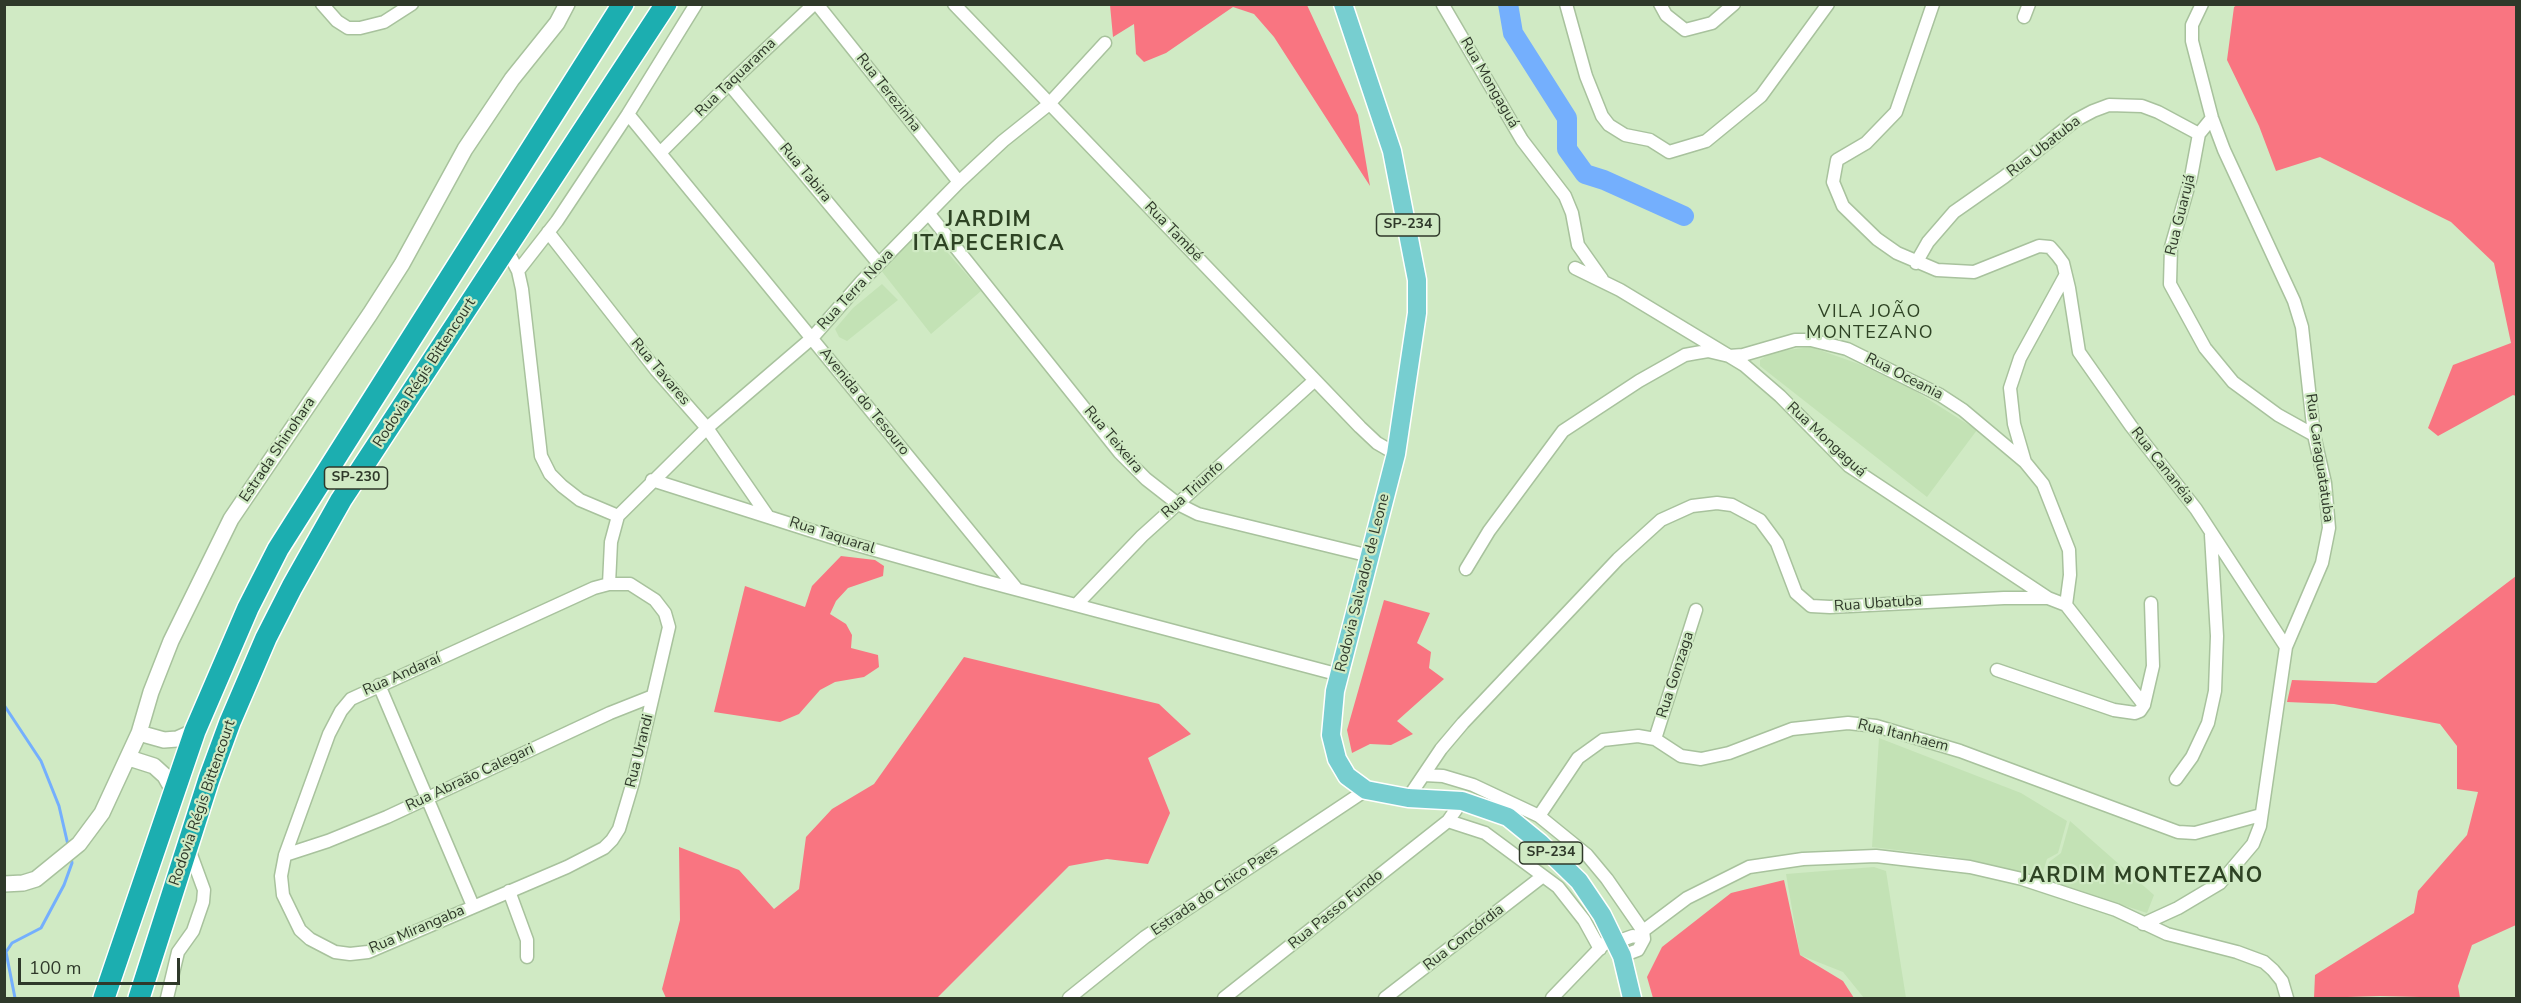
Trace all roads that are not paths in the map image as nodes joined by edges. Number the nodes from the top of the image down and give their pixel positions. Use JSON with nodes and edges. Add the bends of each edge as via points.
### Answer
{"nodes":[{"id":1,"x":322,"y":4,"type":"edge"},
{"id":2,"x":412,"y":4,"type":"edge"},
{"id":3,"x":567,"y":4,"type":"edge"},
{"id":4,"x":623,"y":4,"type":"edge"},
{"id":5,"x":666,"y":4,"type":"edge"},
{"id":6,"x":696,"y":4,"type":"edge"},
{"id":7,"x":816,"y":4,"type":"edge"},
{"id":8,"x":954,"y":4,"type":"edge"},
{"id":9,"x":1342,"y":4,"type":"edge"},
{"id":10,"x":1566,"y":4,"type":"edge"},
{"id":11,"x":1660,"y":4,"type":"edge"},
{"id":12,"x":1734,"y":4,"type":"edge"},
{"id":13,"x":1828,"y":4,"type":"edge"},
{"id":14,"x":1933,"y":4,"type":"edge"},
{"id":15,"x":2029,"y":4,"type":"edge"},
{"id":16,"x":2202,"y":4,"type":"edge"},
{"id":17,"x":1443,"y":5,"type":"edge"},
{"id":18,"x":2024,"y":17,"type":"dead end"},
{"id":19,"x":1106,"y":44,"type":"dead end"},
{"id":20,"x":729,"y":84,"type":"junction"},
{"id":21,"x":1048,"y":105,"type":"junction"},
{"id":22,"x":628,"y":114,"type":"junction"},
{"id":23,"x":2212,"y":118,"type":"junction"},
{"id":24,"x":2199,"y":134,"type":"junction"},
{"id":25,"x":660,"y":153,"type":"junction"},
{"id":26,"x":959,"y":182,"type":"junction"},
{"id":27,"x":929,"y":214,"type":"junction"},
{"id":28,"x":548,"y":232,"type":"junction"},
{"id":29,"x":506,"y":248,"type":"junction"},
{"id":30,"x":1917,"y":263,"type":"junction"},
{"id":31,"x":879,"y":264,"type":"junction"},
{"id":32,"x":1575,"y":268,"type":"dead end"},
{"id":33,"x":518,"y":271,"type":"junction"},
{"id":34,"x":2065,"y":276,"type":"junction"},
{"id":35,"x":1605,"y":282,"type":"junction"},
{"id":36,"x":812,"y":338,"type":"junction"},
{"id":37,"x":1729,"y":356,"type":"junction"},
{"id":38,"x":1315,"y":380,"type":"junction"},
{"id":39,"x":707,"y":428,"type":"junction"},
{"id":40,"x":2314,"y":435,"type":"junction"},
{"id":41,"x":1396,"y":453,"type":"junction"},
{"id":42,"x":2025,"y":462,"type":"junction"},
{"id":43,"x":652,"y":480,"type":"junction"},
{"id":44,"x":1178,"y":504,"type":"junction"},
{"id":45,"x":767,"y":515,"type":"junction"},
{"id":46,"x":618,"y":516,"type":"junction"},
{"id":47,"x":2211,"y":534,"type":"junction"},
{"id":48,"x":1370,"y":556,"type":"junction"},
{"id":49,"x":1466,"y":569,"type":"dead end"},
{"id":50,"x":609,"y":584,"type":"junction"},
{"id":51,"x":1016,"y":588,"type":"junction"},
{"id":52,"x":2048,"y":598,"type":"junction"},
{"id":53,"x":2151,"y":603,"type":"dead end"},
{"id":54,"x":1077,"y":604,"type":"junction"},
{"id":55,"x":2066,"y":604,"type":"junction"},
{"id":56,"x":1696,"y":610,"type":"dead end"},
{"id":57,"x":2286,"y":647,"type":"junction"},
{"id":58,"x":1997,"y":670,"type":"dead end"},
{"id":59,"x":1340,"y":675,"type":"junction"},
{"id":60,"x":379,"y":685,"type":"junction"},
{"id":61,"x":653,"y":696,"type":"junction"},
{"id":62,"x":2144,"y":705,"type":"junction"},
{"id":63,"x":195,"y":731,"type":"junction"},
{"id":64,"x":139,"y":733,"type":"junction"},
{"id":65,"x":1655,"y":739,"type":"junction"},
{"id":66,"x":129,"y":758,"type":"junction"},
{"id":67,"x":1424,"y":775,"type":"junction"},
{"id":68,"x":2176,"y":779,"type":"dead end"},
{"id":69,"x":1366,"y":790,"type":"junction"},
{"id":70,"x":174,"y":792,"type":"junction"},
{"id":71,"x":428,"y":797,"type":"junction"},
{"id":72,"x":1408,"y":798,"type":"junction"},
{"id":73,"x":1462,"y":801,"type":"junction"},
{"id":74,"x":2261,"y":815,"type":"junction"},
{"id":75,"x":1539,"y":816,"type":"junction"},
{"id":76,"x":1448,"y":821,"type":"junction"},
{"id":77,"x":188,"y":845,"type":"junction"},
{"id":78,"x":285,"y":855,"type":"junction"},
{"id":79,"x":1543,"y":876,"type":"junction"},
{"id":80,"x":4,"y":884,"type":"edge"},
{"id":81,"x":509,"y":891,"type":"junction"},
{"id":82,"x":473,"y":906,"type":"junction"},
{"id":83,"x":2143,"y":924,"type":"junction"},
{"id":84,"x":1644,"y":935,"type":"junction"},
{"id":85,"x":1613,"y":946,"type":"junction"},
{"id":86,"x":527,"y":957,"type":"dead end"},
{"id":87,"x":104,"y":999,"type":"edge"},
{"id":88,"x":139,"y":999,"type":"edge"},
{"id":89,"x":166,"y":999,"type":"edge"},
{"id":90,"x":1069,"y":999,"type":"edge"},
{"id":91,"x":1224,"y":999,"type":"edge"},
{"id":92,"x":1385,"y":999,"type":"edge"},
{"id":93,"x":1552,"y":999,"type":"edge"},
{"id":94,"x":1632,"y":999,"type":"edge"},
{"id":95,"x":2287,"y":999,"type":"edge"}],
"edges":[{"from":1,"to":2,"type":"street","via":[[348,28],[384,22]]},
{"from":3,"to":64,"type":"street","name":"Estrada Shinohara","via":[[465,149],[402,264],[231,519],[171,641]]},
{"from":4,"to":63,"type":"highway","name":"Rodovia Régis Bittencourt","number":"SP-230","via":[[278,549]]},
{"from":5,"to":29,"type":"highway","name":"Rodovia Régis Bittencourt","number":"SP-230"},
{"from":6,"to":22,"type":"street"},
{"from":7,"to":20,"type":"street","name":"Rua Taquarama"},
{"from":7,"to":26,"type":"street","name":"Rua Terezinha"},
{"from":8,"to":21,"type":"street","name":"Rua També"},
{"from":9,"to":41,"type":"main road","name":"Rodovia Salvador de Leone","number":"SP-234","via":[[1392,151],[1417,280],[1415,331]]},
{"from":10,"to":13,"type":"street","via":[[1602,116],[1625,135],[1650,140],[1669,152],[1706,141],[1761,96]]},
{"from":11,"to":12,"type":"street","via":[[1666,15],[1685,30],[1712,23]]},
{"from":14,"to":30,"type":"street","via":[[1896,112],[1866,143],[1837,160],[1833,182],[1843,206],[1877,239]]},
{"from":15,"to":18,"type":"street"},
{"from":16,"to":23,"type":"street","name":"Rua Caraguatatuba","via":[[2192,25],[2192,41]]},
{"from":17,"to":35,"type":"street","name":"Rua Mongaguá","via":[[1514,128],[1565,196],[1582,254]]},
{"from":19,"to":21,"type":"street","name":"Rua Terra Nova"},
{"from":20,"to":25,"type":"street","name":"Rua Taquarama"},
{"from":20,"to":31,"type":"street","name":"Rua Tabira"},
{"from":21,"to":26,"type":"street","name":"Rua Terra Nova"},
{"from":21,"to":38,"type":"street","name":"Rua També"},
{"from":22,"to":25,"type":"street","name":"Avenida do Tesouro"},
{"from":22,"to":28,"type":"street"},
{"from":23,"to":24,"type":"street","name":"Rua Guarujá"},
{"from":23,"to":40,"type":"street","name":"Rua Caraguatatuba","via":[[2294,301],[2302,327]]},
{"from":24,"to":30,"type":"street","name":"Rua Ubatuba","via":[[2142,106],[2109,105],[2092,111],[1954,212],[1928,242]]},
{"from":24,"to":40,"type":"street","name":"Rua Guarujá","via":[[2171,247],[2170,284],[2205,348],[2233,382]]},
{"from":25,"to":36,"type":"street","name":"Avenida do Tesouro"},
{"from":26,"to":27,"type":"street","name":"Rua Terra Nova"},
{"from":27,"to":31,"type":"street","name":"Rua Terra Nova"},
{"from":27,"to":44,"type":"street","name":"Rua Teixeira","via":[[1120,453]]},
{"from":28,"to":33,"type":"street"},
{"from":28,"to":39,"type":"street","name":"Rua Tavares","via":[[656,370]]},
{"from":29,"to":33,"type":"street"},
{"from":29,"to":77,"type":"highway","name":"Rodovia Régis Bittencourt","number":"SP-230","via":[[341,500],[292,587],[244,685]]},
{"from":30,"to":34,"type":"street","name":"Rua Cananéia","via":[[1937,270],[1974,272],[2044,245],[2063,263]]},
{"from":31,"to":36,"type":"street","name":"Rua Terra Nova"},
{"from":32,"to":35,"type":"street","name":"Rua Mongaguá"},
{"from":33,"to":46,"type":"street","via":[[530,341],[541,456],[561,486],[580,500]]},
{"from":34,"to":42,"type":"street","via":[[2020,357],[2010,388],[2014,424]]},
{"from":34,"to":47,"type":"street","name":"Rua Cananéia","via":[[2079,352]]},
{"from":35,"to":37,"type":"street","name":"Rua Mongaguá"},
{"from":36,"to":39,"type":"street","name":"Rua Terra Nova"},
{"from":36,"to":51,"type":"street","name":"Avenida do Tesouro"},
{"from":37,"to":42,"type":"street","name":"Rua Oceania","via":[[1795,340],[1848,349],[1940,395]]},
{"from":37,"to":49,"type":"street","via":[[1708,351],[1685,355],[1563,431]]},
{"from":37,"to":52,"type":"street","name":"Rua Mongaguá","via":[[1772,388],[1850,466]]},
{"from":38,"to":41,"type":"street","name":"Rua També","via":[[1377,443]]},
{"from":38,"to":44,"type":"street","name":"Rua Triunfo"},
{"from":39,"to":43,"type":"street","name":"Rua Terra Nova"},
{"from":39,"to":45,"type":"street","name":"Rua Tavares"},
{"from":40,"to":57,"type":"street","name":"Rua Caraguatatuba","via":[[2325,483],[2329,528],[2315,583]]},
{"from":41,"to":48,"type":"main road","name":"Rodovia Salvador de Leone","number":"SP-234"},
{"from":42,"to":55,"type":"street","via":[[2043,484],[2066,537],[2071,561]]},
{"from":43,"to":45,"type":"street","name":"Rua Taquaral"},
{"from":43,"to":46,"type":"street"},
{"from":44,"to":48,"type":"street","name":"Rua Teixeira","via":[[1220,521]]},
{"from":44,"to":54,"type":"street","name":"Rua Triunfo","via":[[1106,571]]},
{"from":45,"to":51,"type":"street","name":"Rua Taquaral","via":[[850,543]]},
{"from":46,"to":50,"type":"street","via":[[611,542]]},
{"from":47,"to":57,"type":"street","name":"Rua Cananéia"},
{"from":47,"to":68,"type":"street","via":[[2217,636],[2215,692],[2208,723]]},
{"from":48,"to":59,"type":"main road","name":"Rodovia Salvador de Leone","number":"SP-234"},
{"from":50,"to":60,"type":"street","name":"Rua Andaraí"},
{"from":50,"to":61,"type":"street","name":"Rua Urandi","via":[[630,584],[655,600],[665,613],[669,627]]},
{"from":51,"to":54,"type":"street","name":"Rua Taquaral"},
{"from":52,"to":55,"type":"street","name":"Rua Ubatuba"},
{"from":52,"to":67,"type":"street","name":"Rua Ubatuba","via":[[1811,606],[1797,593],[1777,543],[1760,520],[1732,505],[1692,506],[1661,520],[1632,545],[1462,723]]},
{"from":53,"to":62,"type":"street","via":[[2152,666]]},
{"from":54,"to":59,"type":"street","name":"Rua Taquaral"},
{"from":55,"to":62,"type":"street"},
{"from":56,"to":65,"type":"street","name":"Rua Gonzaga"},
{"from":57,"to":74,"type":"street","name":"Rua Caraguatatuba"},
{"from":58,"to":62,"type":"street","via":[[2114,710],[2135,713]]},
{"from":59,"to":69,"type":"main road","name":"Rodovia Salvador de Leone","number":"SP-234","via":[[1331,735],[1337,759],[1347,776]]},
{"from":60,"to":71,"type":"street"},
{"from":60,"to":78,"type":"street","name":"Rua Andaraí","via":[[351,699],[341,711]]},
{"from":61,"to":71,"type":"street","name":"Rua Abraão Calegari"},
{"from":61,"to":81,"type":"street","name":"Rua Urandi","via":[[627,801],[612,840],[588,857]]},
{"from":63,"to":64,"type":"street","via":[[164,740]]},
{"from":63,"to":70,"type":"highway","name":"Rodovia Régis Bittencourt","number":"SP-230"},
{"from":64,"to":66,"type":"street","name":"Estrada Shinohara"},
{"from":65,"to":74,"type":"street","name":"Rua Itanhaem","via":[[1681,756],[1701,759],[1729,753],[1792,729],[1830,723],[1863,724],[1960,751],[2178,832],[2195,833]]},
{"from":65,"to":75,"type":"street","name":"Rua Itanhaem","via":[[1617,736],[1590,747]]},
{"from":66,"to":70,"type":"street","via":[[154,766]]},
{"from":66,"to":80,"type":"street","name":"Estrada Shinohara","via":[[87,836],[36,879]]},
{"from":67,"to":72,"type":"street","name":"Rua Ubatuba"},
{"from":67,"to":75,"type":"street","via":[[1473,785]]},
{"from":69,"to":72,"type":"main road","number":"SP-234"},
{"from":69,"to":90,"type":"street","name":"Estrada do Chico Paes","via":[[1145,937]]},
{"from":70,"to":87,"type":"highway","name":"Rodovia Régis Bittencourt","number":"SP-230"},
{"from":71,"to":78,"type":"street","name":"Rua Abraão Calegari","via":[[328,841]]},
{"from":71,"to":82,"type":"street"},
{"from":72,"to":73,"type":"main road","number":"SP-234"},
{"from":73,"to":76,"type":"street","name":"Rua Passo Fundo"},
{"from":73,"to":85,"type":"main road","number":"SP-234","via":[[1508,817],[1560,860],[1592,897]]},
{"from":74,"to":83,"type":"street","name":"Rua Caraguatatuba","via":[[2253,844],[2220,883]]},
{"from":75,"to":84,"type":"street","via":[[1587,855]]},
{"from":76,"to":79,"type":"street","via":[[1485,833]]},
{"from":76,"to":91,"type":"street","name":"Rua Passo Fundo"},
{"from":77,"to":88,"type":"highway","name":"Rodovia Régis Bittencourt","number":"SP-230"},
{"from":77,"to":89,"type":"street","via":[[204,890],[203,902],[193,931],[178,952]]},
{"from":78,"to":82,"type":"street","name":"Rua Mirangaba","via":[[281,876],[290,912],[310,939],[335,952],[368,952]]},
{"from":79,"to":85,"type":"street"},
{"from":79,"to":92,"type":"street","name":"Rua Concórdia"},
{"from":81,"to":82,"type":"street","name":"Rua Mirangaba"},
{"from":81,"to":86,"type":"street","via":[[527,940]]},
{"from":83,"to":84,"type":"street","via":[[2116,910],[2001,874],[1932,861],[1865,856],[1749,867],[1687,898]]},
{"from":83,"to":95,"type":"street","via":[[2264,962],[2282,981]]},
{"from":84,"to":85,"type":"street","via":[[1638,950]]},
{"from":85,"to":93,"type":"street"},
{"from":85,"to":94,"type":"main road","number":"SP-234"}]}
